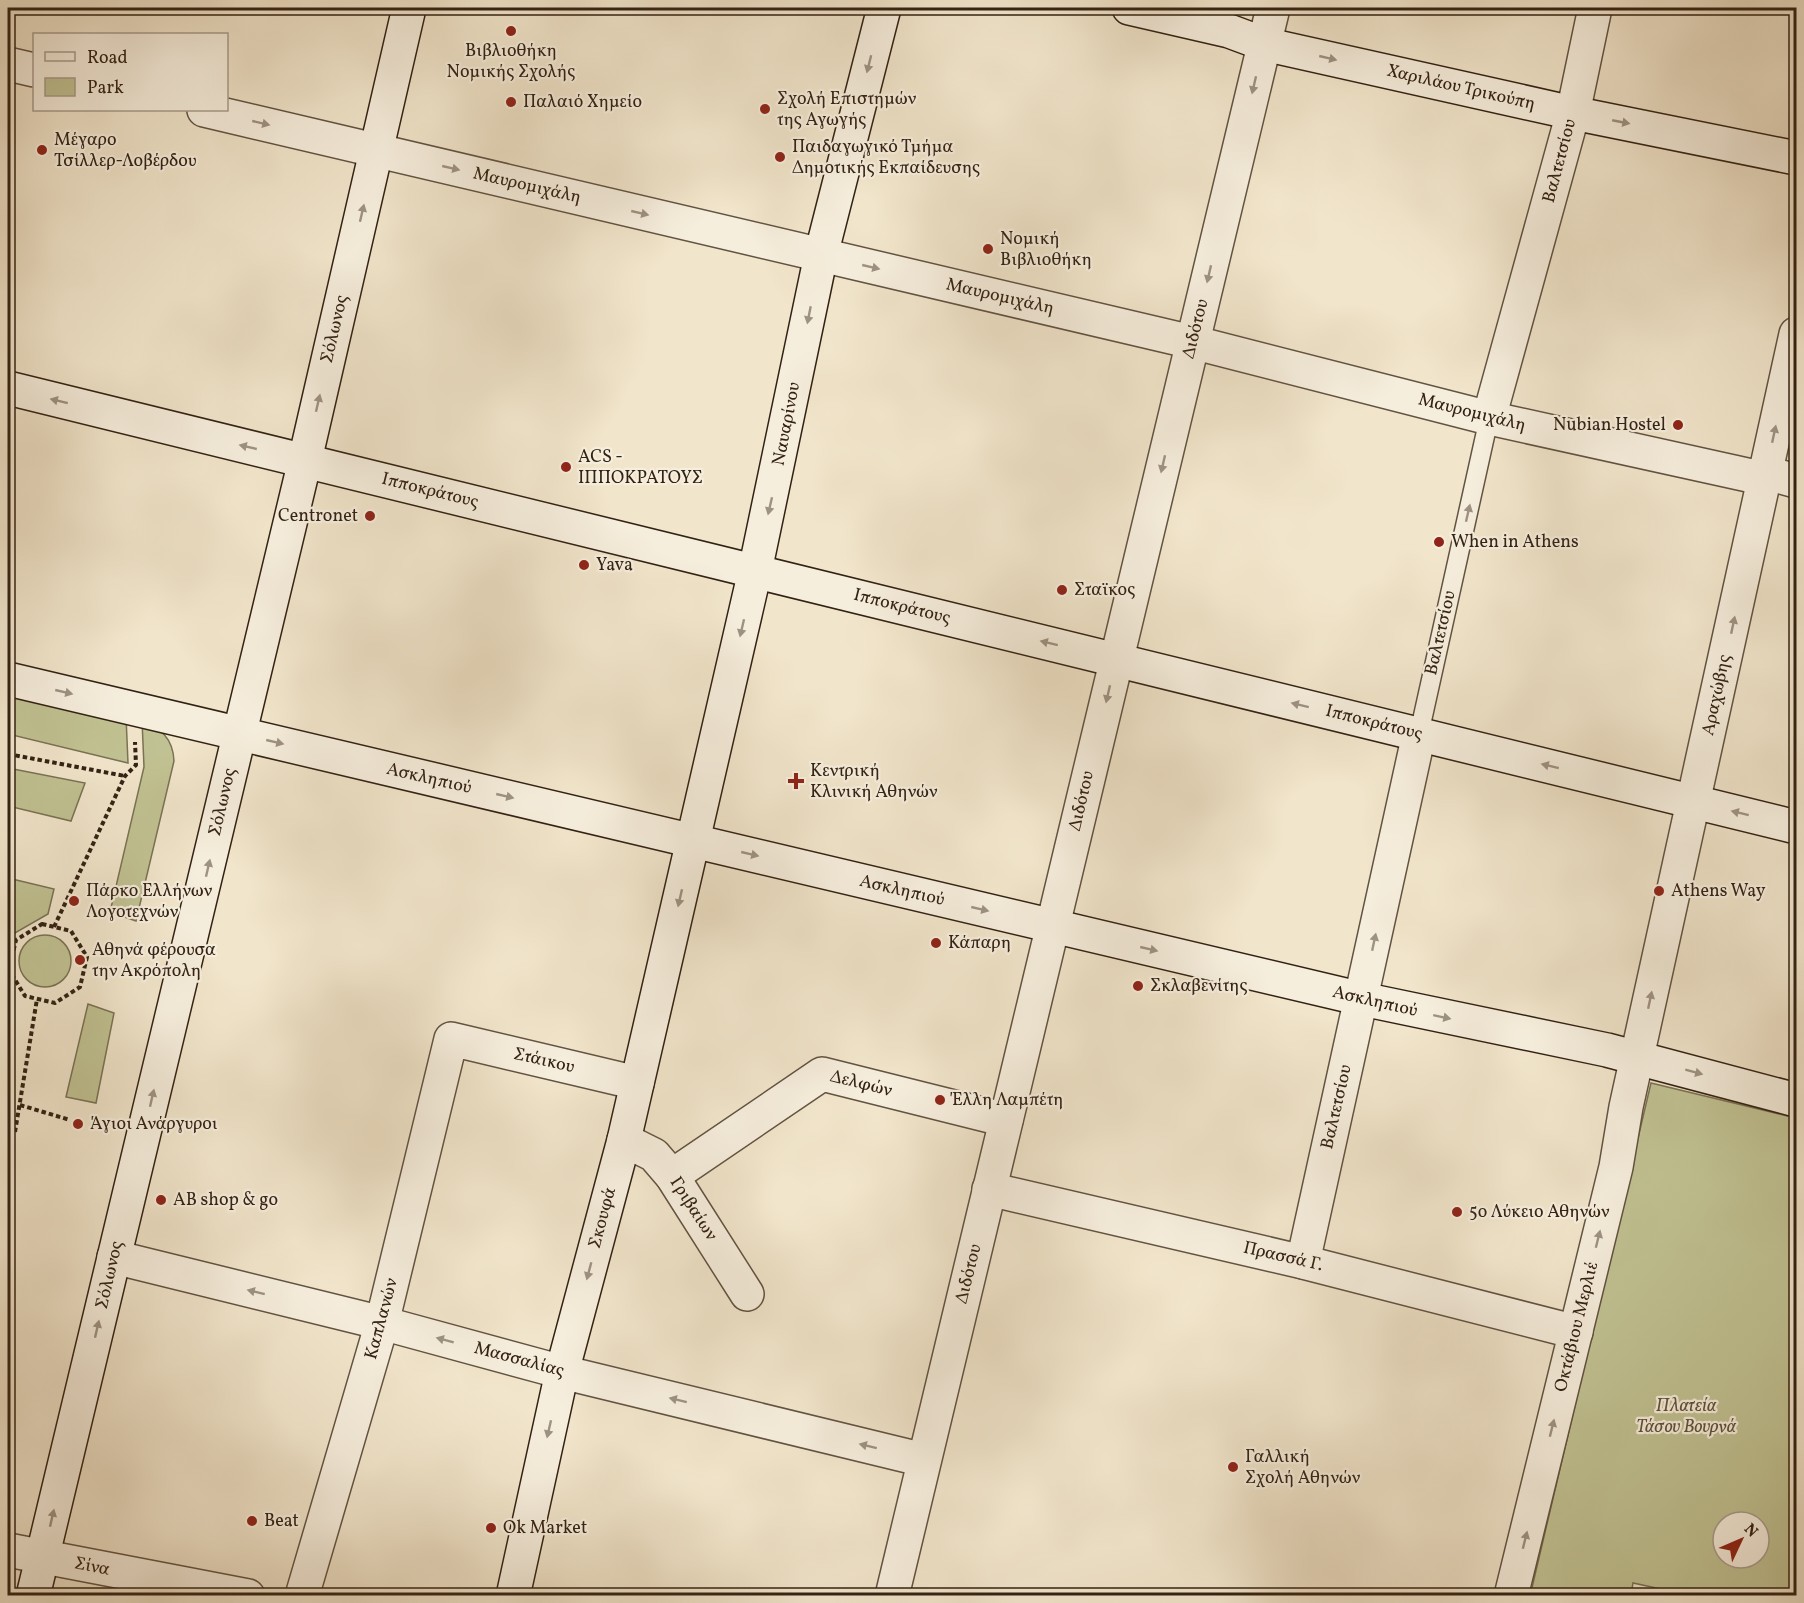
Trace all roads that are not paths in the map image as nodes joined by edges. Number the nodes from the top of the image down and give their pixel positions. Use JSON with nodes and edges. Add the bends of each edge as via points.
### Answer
{"nodes":[{"id":1,"x":409,"y":8,"type":"edge"},
{"id":2,"x":884,"y":8,"type":"edge"},
{"id":3,"x":1129,"y":8,"type":"edge"},
{"id":4,"x":1273,"y":8,"type":"edge"},
{"id":5,"x":1595,"y":8,"type":"edge"},
{"id":6,"x":1264,"y":44,"type":"junction"},
{"id":7,"x":8,"y":64,"type":"edge"},
{"id":8,"x":33,"y":70,"type":"edge"},
{"id":9,"x":208,"y":111,"type":"edge"},
{"id":10,"x":1573,"y":113,"type":"junction"},
{"id":11,"x":376,"y":150,"type":"junction"},
{"id":12,"x":1797,"y":158,"type":"edge"},
{"id":13,"x":820,"y":255,"type":"junction"},
{"id":14,"x":1797,"y":334,"type":"edge"},
{"id":15,"x":1192,"y":342,"type":"junction"},
{"id":16,"x":8,"y":388,"type":"edge"},
{"id":17,"x":1489,"y":418,"type":"junction"},
{"id":18,"x":305,"y":460,"type":"junction"},
{"id":19,"x":1781,"y":477,"type":"edge"},
{"id":20,"x":755,"y":571,"type":"junction"},
{"id":21,"x":1117,"y":659,"type":"junction"},
{"id":22,"x":8,"y":679,"type":"edge"},
{"id":23,"x":240,"y":734,"type":"junction"},
{"id":24,"x":1419,"y":734,"type":"junction"},
{"id":25,"x":1694,"y":801,"type":"junction"},
{"id":26,"x":1797,"y":827,"type":"edge"},
{"id":27,"x":693,"y":841,"type":"junction"},
{"id":28,"x":1052,"y":927,"type":"junction"},
{"id":29,"x":1362,"y":999,"type":"junction"},
{"id":30,"x":451,"y":1039,"type":"joint"},
{"id":31,"x":1638,"y":1057,"type":"junction"},
{"id":32,"x":637,"y":1083,"type":"junction"},
{"id":33,"x":1797,"y":1100,"type":"edge"},
{"id":34,"x":1006,"y":1120,"type":"junction"},
{"id":35,"x":624,"y":1140,"type":"junction"},
{"id":36,"x":672,"y":1176,"type":"junction"},
{"id":37,"x":990,"y":1189,"type":"junction"},
{"id":38,"x":114,"y":1257,"type":"junction"},
{"id":39,"x":1303,"y":1262,"type":"junction"},
{"id":40,"x":747,"y":1294,"type":"dead end"},
{"id":41,"x":382,"y":1323,"type":"junction"},
{"id":42,"x":1576,"y":1332,"type":"junction"},
{"id":43,"x":562,"y":1372,"type":"junction"},
{"id":44,"x":924,"y":1460,"type":"junction"},
{"id":45,"x":8,"y":1550,"type":"edge"},
{"id":46,"x":43,"y":1557,"type":"junction"},
{"id":47,"x":33,"y":1596,"type":"edge"},
{"id":48,"x":248,"y":1596,"type":"edge"},
{"id":49,"x":302,"y":1596,"type":"edge"},
{"id":50,"x":513,"y":1596,"type":"edge"},
{"id":51,"x":892,"y":1596,"type":"edge"},
{"id":52,"x":1511,"y":1596,"type":"edge"}],
"edges":[{"from":1,"to":11,"type":"street","name":"Σόλωνος"},
{"from":2,"to":13,"type":"street","name":"Ναυαρίνου","one_way":true},
{"from":3,"to":6,"type":"street","name":"Χαριλάου Τρικούπη","via":[[1229,31]]},
{"from":4,"to":6,"type":"street","name":"Διδότου"},
{"from":5,"to":10,"type":"street","name":"Βαλτετσίου"},
{"from":6,"to":10,"type":"street","name":"Χαριλάου Τρικούπη","one_way":true},
{"from":6,"to":15,"type":"street","name":"Διδότου","one_way":true},
{"from":7,"to":8,"type":"street"},
{"from":9,"to":11,"type":"street","name":"Μαυρομιχάλη","one_way":true},
{"from":10,"to":12,"type":"street","name":"Χαριλάου Τρικούπη","one_way":true},
{"from":10,"to":17,"type":"street","name":"Βαλτετσίου"},
{"from":11,"to":13,"type":"street","name":"Μαυρομιχάλη","one_way":true},
{"from":18,"to":11,"type":"street","name":"Σόλωνος","one_way":true},
{"from":13,"to":15,"type":"street","name":"Μαυρομιχάλη","one_way":true},
{"from":13,"to":20,"type":"street","name":"Ναυαρίνου","one_way":true},
{"from":19,"to":14,"type":"street","name":"Αραχώβης","one_way":true},
{"from":15,"to":17,"type":"street","name":"Μαυρομιχάλη"},
{"from":15,"to":21,"type":"street","name":"Διδότου","one_way":true},
{"from":18,"to":16,"type":"street","name":"Ιπποκράτους","one_way":true},
{"from":17,"to":19,"type":"street","name":"Μαυρομιχάλη","via":[[1752,476]]},
{"from":24,"to":17,"type":"lane","name":"Βαλτετσίου","one_way":true},
{"from":18,"to":20,"type":"street","name":"Ιπποκράτους"},
{"from":18,"to":23,"type":"street","name":"Σόλωνος"},
{"from":25,"to":19,"type":"street","name":"Αραχώβης","one_way":true},
{"from":21,"to":20,"type":"street","name":"Ιπποκράτους","one_way":true},
{"from":20,"to":27,"type":"street","name":"Ναυαρίνου","one_way":true},
{"from":24,"to":21,"type":"street","name":"Ιπποκράτους","one_way":true},
{"from":21,"to":28,"type":"street","name":"Διδότου","one_way":true},
{"from":22,"to":23,"type":"street","name":"Ασκληπιού","one_way":true},
{"from":23,"to":27,"type":"street","name":"Ασκληπιού","one_way":true},
{"from":38,"to":23,"type":"street","name":"Σόλωνος","one_way":true},
{"from":25,"to":24,"type":"street","name":"Ιπποκράτους","one_way":true},
{"from":29,"to":24,"type":"street","name":"Βαλτετσίου","one_way":true},
{"from":26,"to":25,"type":"street","name":"Ιπποκράτους","one_way":true},
{"from":31,"to":25,"type":"street","name":"Αραχώβης","one_way":true},
{"from":27,"to":28,"type":"street","name":"Ασκληπιού","one_way":true},
{"from":27,"to":32,"type":"street","name":"Σκουφά","one_way":true},
{"from":28,"to":29,"type":"street","name":"Ασκληπιού","one_way":true},
{"from":28,"to":34,"type":"street","name":"Διδότου"},
{"from":29,"to":31,"type":"street","name":"Ασκληπιού","one_way":true},
{"from":29,"to":39,"type":"street","name":"Βαλτετσίου"},
{"from":30,"to":32,"type":"street","name":"Στάικου"},
{"from":30,"to":41,"type":"street","name":"Καπλανών"},
{"from":31,"to":33,"type":"street","name":"Ασκληπιού","one_way":true},
{"from":42,"to":31,"type":"street","name":"Οκτάβιου Μερλιέ","one_way":true},
{"from":32,"to":35,"type":"street","name":"Σκουφά"},
{"from":34,"to":36,"type":"street","name":"Δελφών","via":[[822,1074]]},
{"from":34,"to":37,"type":"street","name":"Διδότου"},
{"from":35,"to":36,"type":"street","name":"Γριβαίων","via":[[654,1155]]},
{"from":35,"to":43,"type":"street","name":"Σκουφά","one_way":true},
{"from":36,"to":40,"type":"street","name":"Γριβαίων"},
{"from":37,"to":39,"type":"street","name":"Πρασσά Γ."},
{"from":37,"to":44,"type":"street","name":"Διδότου"},
{"from":41,"to":38,"type":"street","name":"Μασσαλίας","one_way":true},
{"from":46,"to":38,"type":"street","name":"Σόλωνος","one_way":true},
{"from":39,"to":42,"type":"street","name":"Πρασσά Γ."},
{"from":43,"to":41,"type":"street","name":"Μασσαλίας","one_way":true},
{"from":41,"to":49,"type":"street","name":"Καπλανών"},
{"from":52,"to":42,"type":"street","name":"Οκτάβιου Μερλιέ","one_way":true},
{"from":44,"to":43,"type":"street","name":"Μασσαλίας","one_way":true},
{"from":43,"to":50,"type":"street","name":"Σκουφά","one_way":true},
{"from":44,"to":51,"type":"street","name":"Διδότου"},
{"from":45,"to":46,"type":"street","name":"Σίνα"},
{"from":46,"to":47,"type":"street","name":"Σόλωνος"},
{"from":46,"to":48,"type":"street","name":"Σίνα"}]}
